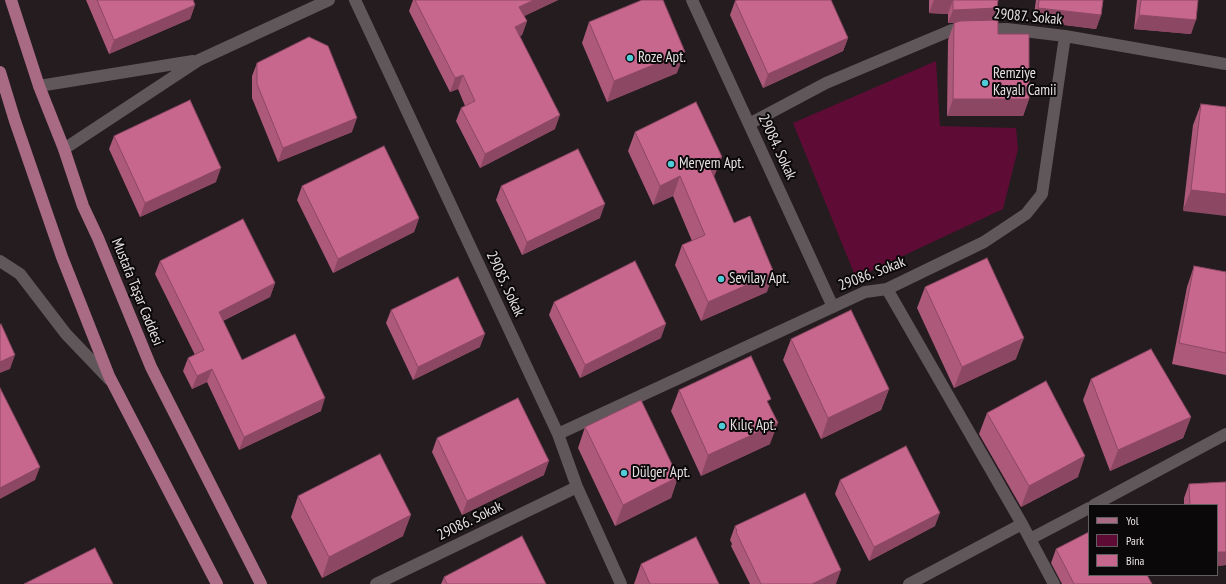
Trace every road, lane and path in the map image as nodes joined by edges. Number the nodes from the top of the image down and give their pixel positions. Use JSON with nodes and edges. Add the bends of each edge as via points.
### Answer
{"nodes":[{"id":1,"x":11,"y":0,"type":"edge"},
{"id":2,"x":329,"y":0,"type":"edge"},
{"id":3,"x":355,"y":0,"type":"edge"},
{"id":4,"x":692,"y":0,"type":"edge"},
{"id":5,"x":1065,"y":36,"type":"junction"},
{"id":6,"x":199,"y":60,"type":"junction"},
{"id":7,"x":1226,"y":64,"type":"edge"},
{"id":8,"x":0,"y":72,"type":"edge"},
{"id":9,"x":39,"y":86,"type":"junction"},
{"id":10,"x":749,"y":124,"type":"junction"},
{"id":11,"x":64,"y":149,"type":"junction"},
{"id":12,"x":0,"y":261,"type":"edge"},
{"id":13,"x":887,"y":289,"type":"junction"},
{"id":14,"x":833,"y":307,"type":"junction"},
{"id":15,"x":114,"y":384,"type":"junction"},
{"id":16,"x":558,"y":434,"type":"junction"},
{"id":17,"x":1226,"y":434,"type":"edge"},
{"id":18,"x":577,"y":487,"type":"junction"},
{"id":19,"x":1096,"y":504,"type":"edge"},
{"id":20,"x":1088,"y":509,"type":"edge"},
{"id":21,"x":1022,"y":524,"type":"junction"},
{"id":22,"x":1030,"y":539,"type":"junction"},
{"id":23,"x":217,"y":584,"type":"edge"},
{"id":24,"x":261,"y":584,"type":"edge"},
{"id":25,"x":376,"y":584,"type":"edge"},
{"id":26,"x":621,"y":584,"type":"edge"},
{"id":27,"x":909,"y":584,"type":"edge"},
{"id":28,"x":1054,"y":584,"type":"edge"}],
"edges":[{"from":1,"to":9,"type":"main road","name":"Mustafa Taşar Caddesi"},
{"from":2,"to":6,"type":"street"},
{"from":3,"to":16,"type":"street","name":"29085. Sokak"},
{"from":4,"to":10,"type":"street","name":"29084. Sokak"},
{"from":5,"to":7,"type":"street","name":"29087. Sokak"},
{"from":5,"to":10,"type":"street","name":"29087. Sokak","via":[[1007,29],[952,30],[826,83]]},
{"from":5,"to":13,"type":"street","name":"29086. Sokak","via":[[1042,194],[1026,214],[984,242]]},
{"from":6,"to":9,"type":"street"},
{"from":6,"to":11,"type":"street"},
{"from":8,"to":15,"type":"main road","via":[[62,257]]},
{"from":9,"to":11,"type":"main road","name":"Mustafa Taşar Caddesi"},
{"from":10,"to":14,"type":"street","name":"29084. Sokak"},
{"from":11,"to":24,"type":"main road","name":"Mustafa Taşar Caddesi","via":[[83,206],[151,367]]},
{"from":12,"to":15,"type":"street","via":[[20,274],[66,334]]},
{"from":13,"to":14,"type":"street","name":"29086. Sokak","via":[[865,292]]},
{"from":13,"to":21,"type":"street"},
{"from":14,"to":16,"type":"street","name":"29086. Sokak"},
{"from":15,"to":23,"type":"main road"},
{"from":16,"to":18,"type":"street","name":"29085. Sokak"},
{"from":17,"to":19,"type":"street"},
{"from":18,"to":25,"type":"street","name":"29086. Sokak"},
{"from":18,"to":26,"type":"street","name":"29085. Sokak"},
{"from":20,"to":22,"type":"street"},
{"from":21,"to":22,"type":"street"},
{"from":21,"to":27,"type":"street"},
{"from":22,"to":28,"type":"street"}]}
